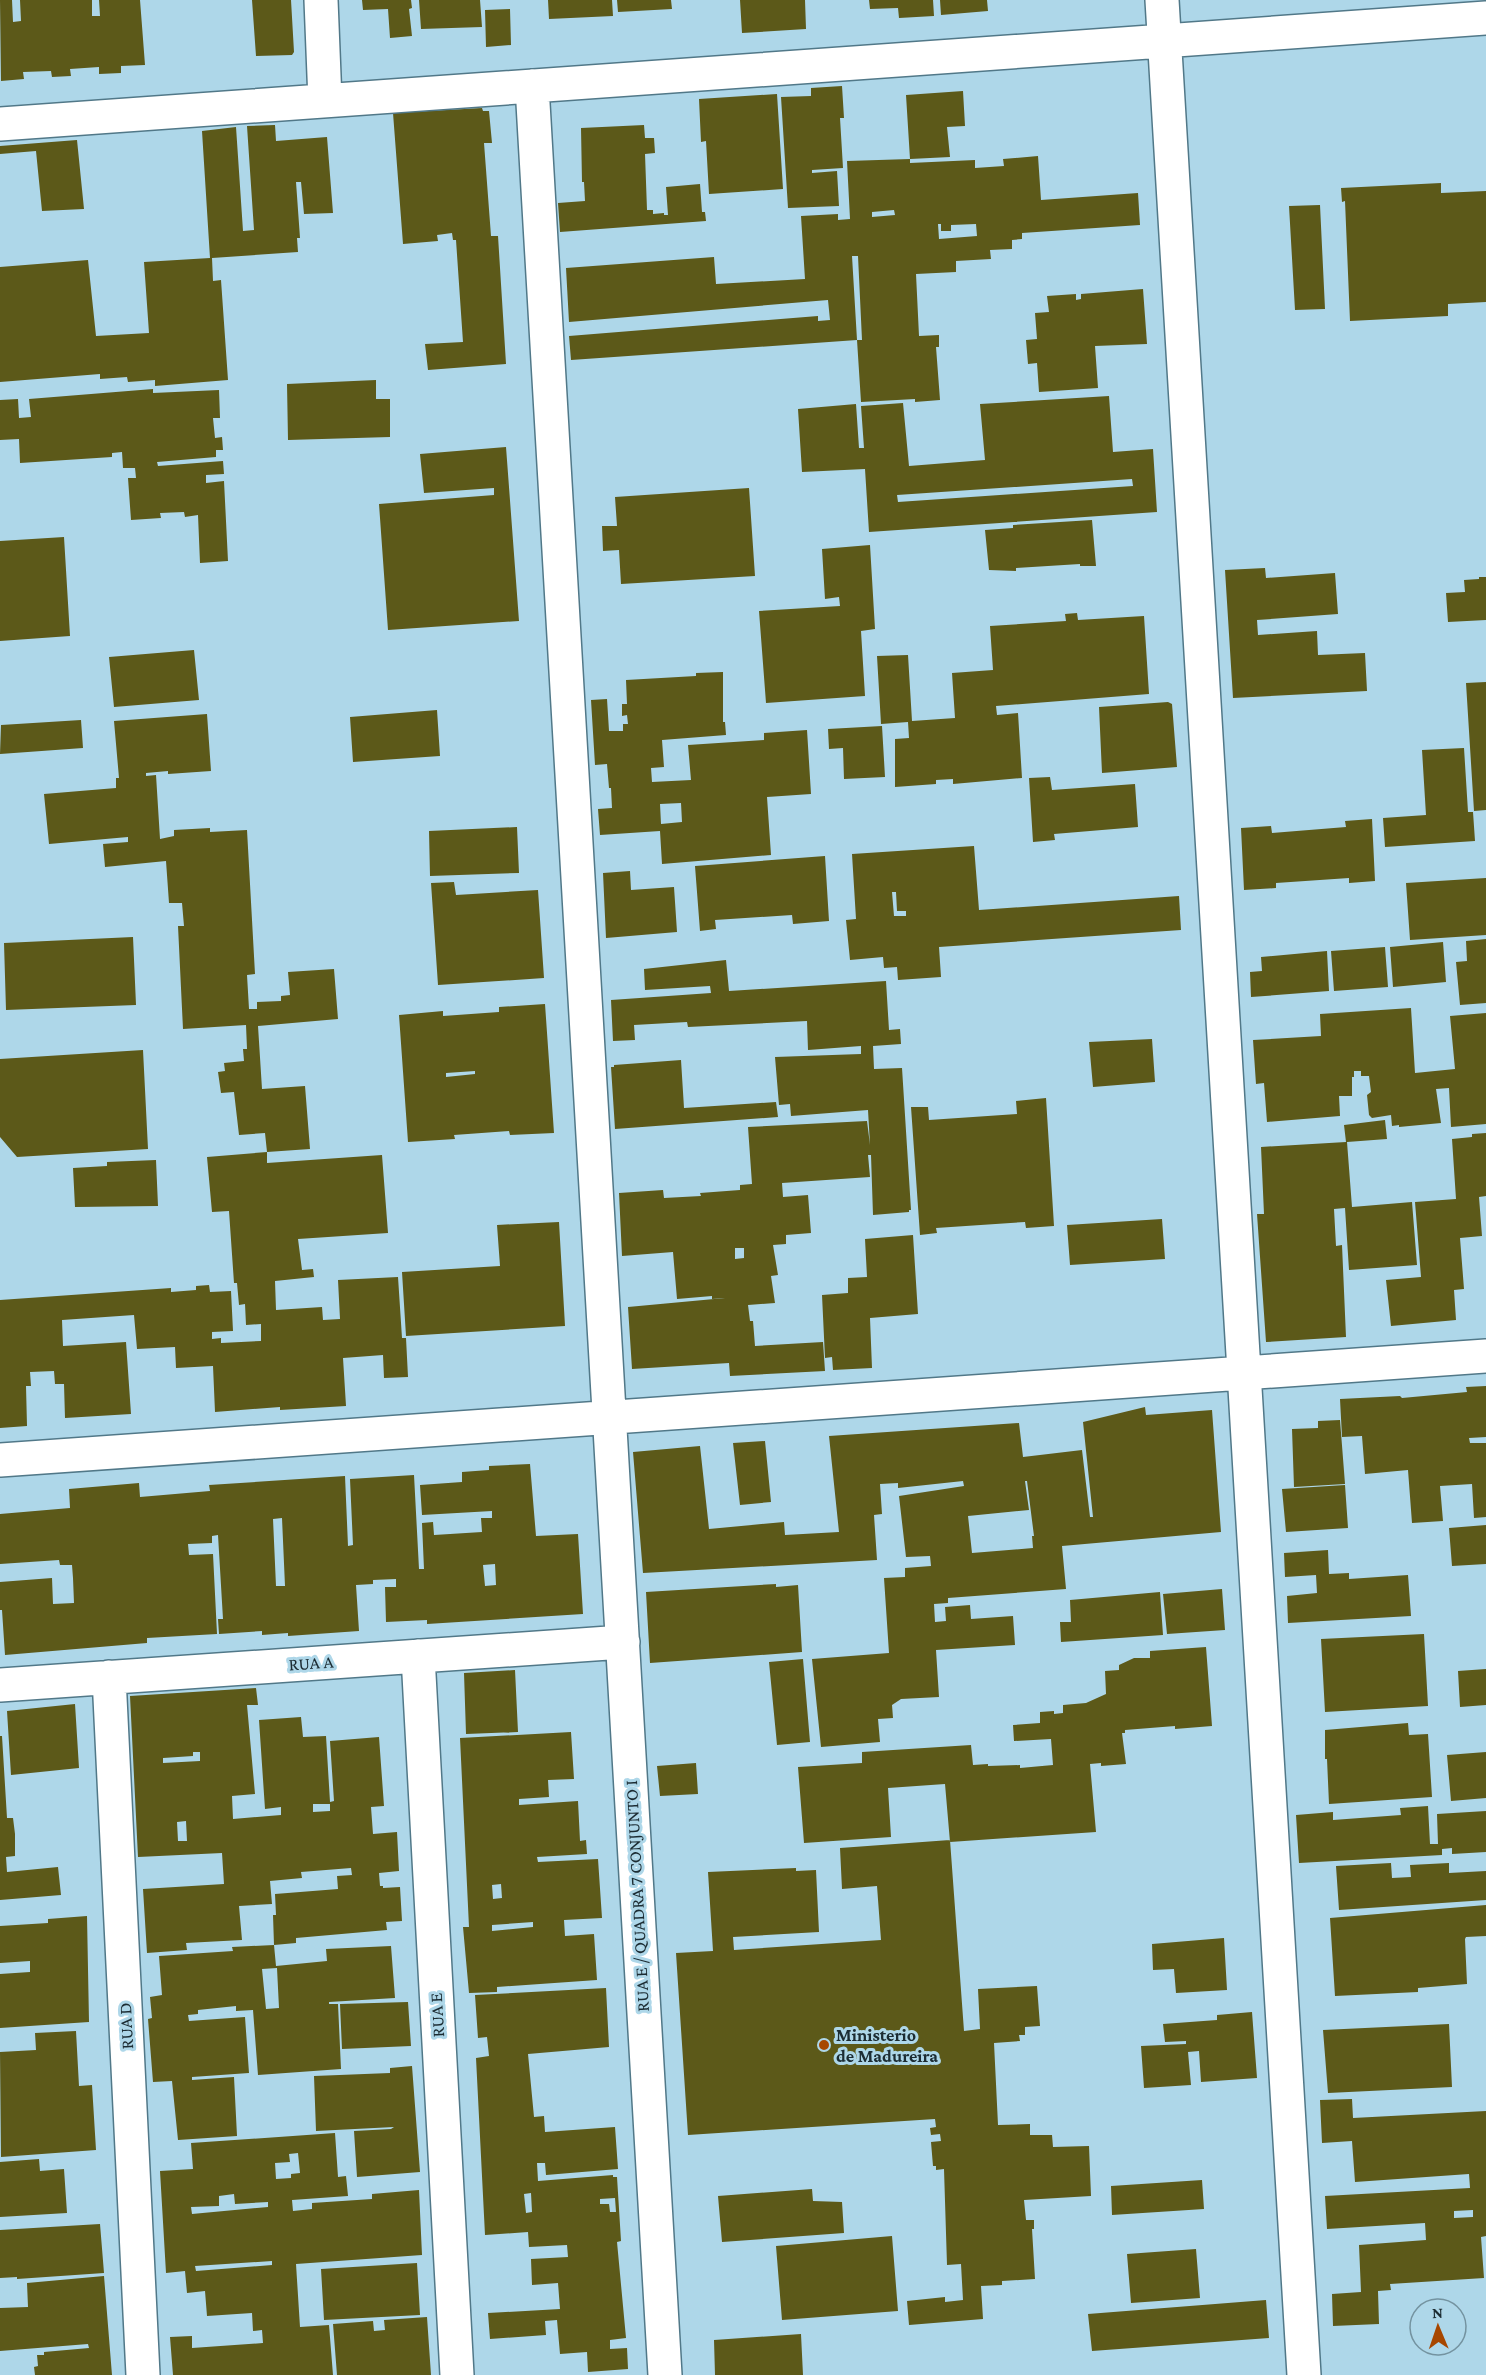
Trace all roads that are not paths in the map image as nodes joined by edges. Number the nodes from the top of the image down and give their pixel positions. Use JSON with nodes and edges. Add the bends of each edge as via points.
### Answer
{"nodes":[{"id":1,"x":321,"y":0,"type":"edge"},
{"id":2,"x":1162,"y":0,"type":"edge"},
{"id":3,"x":1486,"y":18,"type":"edge"},
{"id":4,"x":1165,"y":41,"type":"junction"},
{"id":5,"x":532,"y":86,"type":"junction"},
{"id":6,"x":326,"y":101,"type":"junction"},
{"id":7,"x":0,"y":124,"type":"edge"},
{"id":8,"x":1486,"y":1356,"type":"edge"},
{"id":9,"x":1244,"y":1373,"type":"junction"},
{"id":10,"x":609,"y":1417,"type":"junction"},
{"id":11,"x":0,"y":1460,"type":"edge"},
{"id":12,"x":623,"y":1642,"type":"junction"},
{"id":13,"x":418,"y":1656,"type":"junction"},
{"id":14,"x":109,"y":1677,"type":"junction"},
{"id":15,"x":0,"y":1685,"type":"edge"},
{"id":16,"x":143,"y":2375,"type":"edge"},
{"id":17,"x":457,"y":2375,"type":"edge"},
{"id":18,"x":665,"y":2375,"type":"edge"},
{"id":19,"x":1304,"y":2375,"type":"edge"}],
"edges":[{"from":1,"to":6,"type":"street"},
{"from":2,"to":4,"type":"street"},
{"from":3,"to":4,"type":"street"},
{"from":4,"to":5,"type":"street"},
{"from":4,"to":9,"type":"street"},
{"from":5,"to":6,"type":"street"},
{"from":5,"to":10,"type":"street","name":"RUA E / QUADRA 7 CONJUNTO I"},
{"from":6,"to":7,"type":"street"},
{"from":8,"to":9,"type":"street"},
{"from":9,"to":10,"type":"street"},
{"from":9,"to":19,"type":"street"},
{"from":10,"to":11,"type":"street"},
{"from":10,"to":12,"type":"street","name":"RUA E / QUADRA 7 CONJUNTO I"},
{"from":12,"to":13,"type":"street","name":"RUA A"},
{"from":12,"to":18,"type":"street","name":"RUA E / QUADRA 7 CONJUNTO I"},
{"from":13,"to":14,"type":"street","name":"RUA A"},
{"from":13,"to":17,"type":"street","name":"RUA E"},
{"from":14,"to":15,"type":"street","name":"RUA A"},
{"from":14,"to":16,"type":"street","name":"RUA D"}]}
